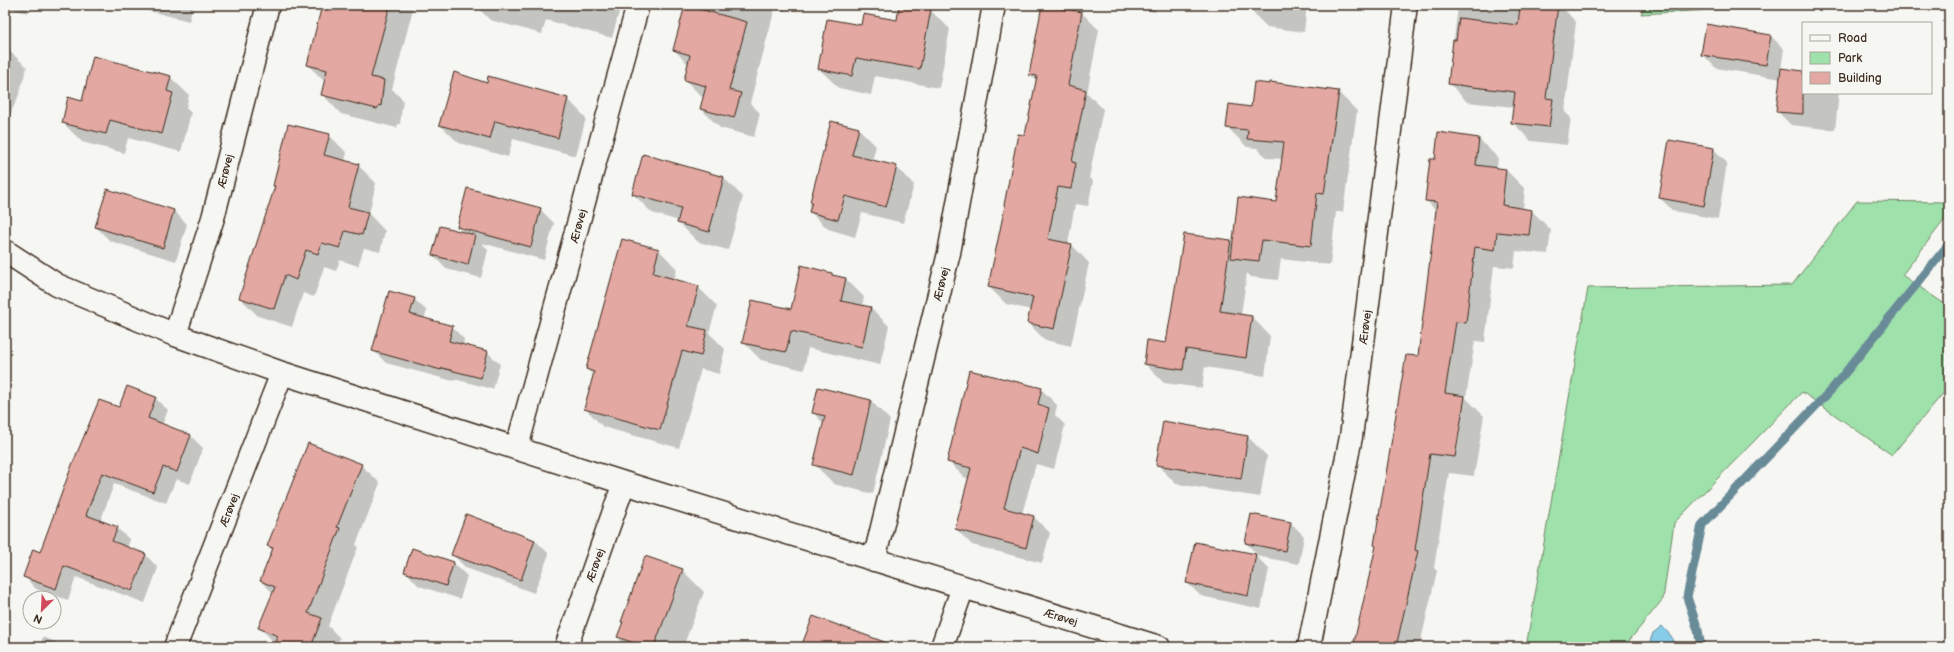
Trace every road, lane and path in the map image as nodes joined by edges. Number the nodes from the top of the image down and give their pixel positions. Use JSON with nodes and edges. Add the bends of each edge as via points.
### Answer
{"nodes":[{"id":1,"x":268,"y":5,"type":"edge"},
{"id":2,"x":638,"y":5,"type":"edge"},
{"id":3,"x":994,"y":5,"type":"edge"},
{"id":4,"x":1406,"y":5,"type":"edge"},
{"id":5,"x":5,"y":252,"type":"edge"},
{"id":6,"x":175,"y":335,"type":"junction"},
{"id":7,"x":282,"y":373,"type":"junction"},
{"id":8,"x":517,"y":447,"type":"junction"},
{"id":9,"x":624,"y":483,"type":"junction"},
{"id":10,"x":874,"y":560,"type":"junction"},
{"id":11,"x":963,"y":587,"type":"junction"},
{"id":12,"x":176,"y":647,"type":"edge"},
{"id":13,"x":566,"y":647,"type":"edge"},
{"id":14,"x":942,"y":647,"type":"edge"},
{"id":15,"x":1159,"y":647,"type":"edge"},
{"id":16,"x":1309,"y":647,"type":"edge"}],
"edges":[{"from":1,"to":6,"type":"street","name":"Ærøvej","via":[[213,218]]},
{"from":2,"to":8,"type":"street","name":"Ærøvej"},
{"from":3,"to":10,"type":"street","name":"Ærøvej","via":[[948,253]]},
{"from":4,"to":16,"type":"street","name":"Ærøvej","via":[[1351,437]]},
{"from":5,"to":6,"type":"street","name":"Ærøvej","via":[[56,285]]},
{"from":6,"to":7,"type":"street","name":"Ærøvej"},
{"from":7,"to":8,"type":"street","name":"Ærøvej"},
{"from":7,"to":12,"type":"street","name":"Ærøvej"},
{"from":8,"to":9,"type":"street","name":"Ærøvej"},
{"from":9,"to":10,"type":"street","name":"Ærøvej"},
{"from":9,"to":13,"type":"street","name":"Ærøvej"},
{"from":10,"to":11,"type":"street","name":"Ærøvej"},
{"from":11,"to":14,"type":"street"},
{"from":11,"to":15,"type":"street","name":"Ærøvej"}]}
